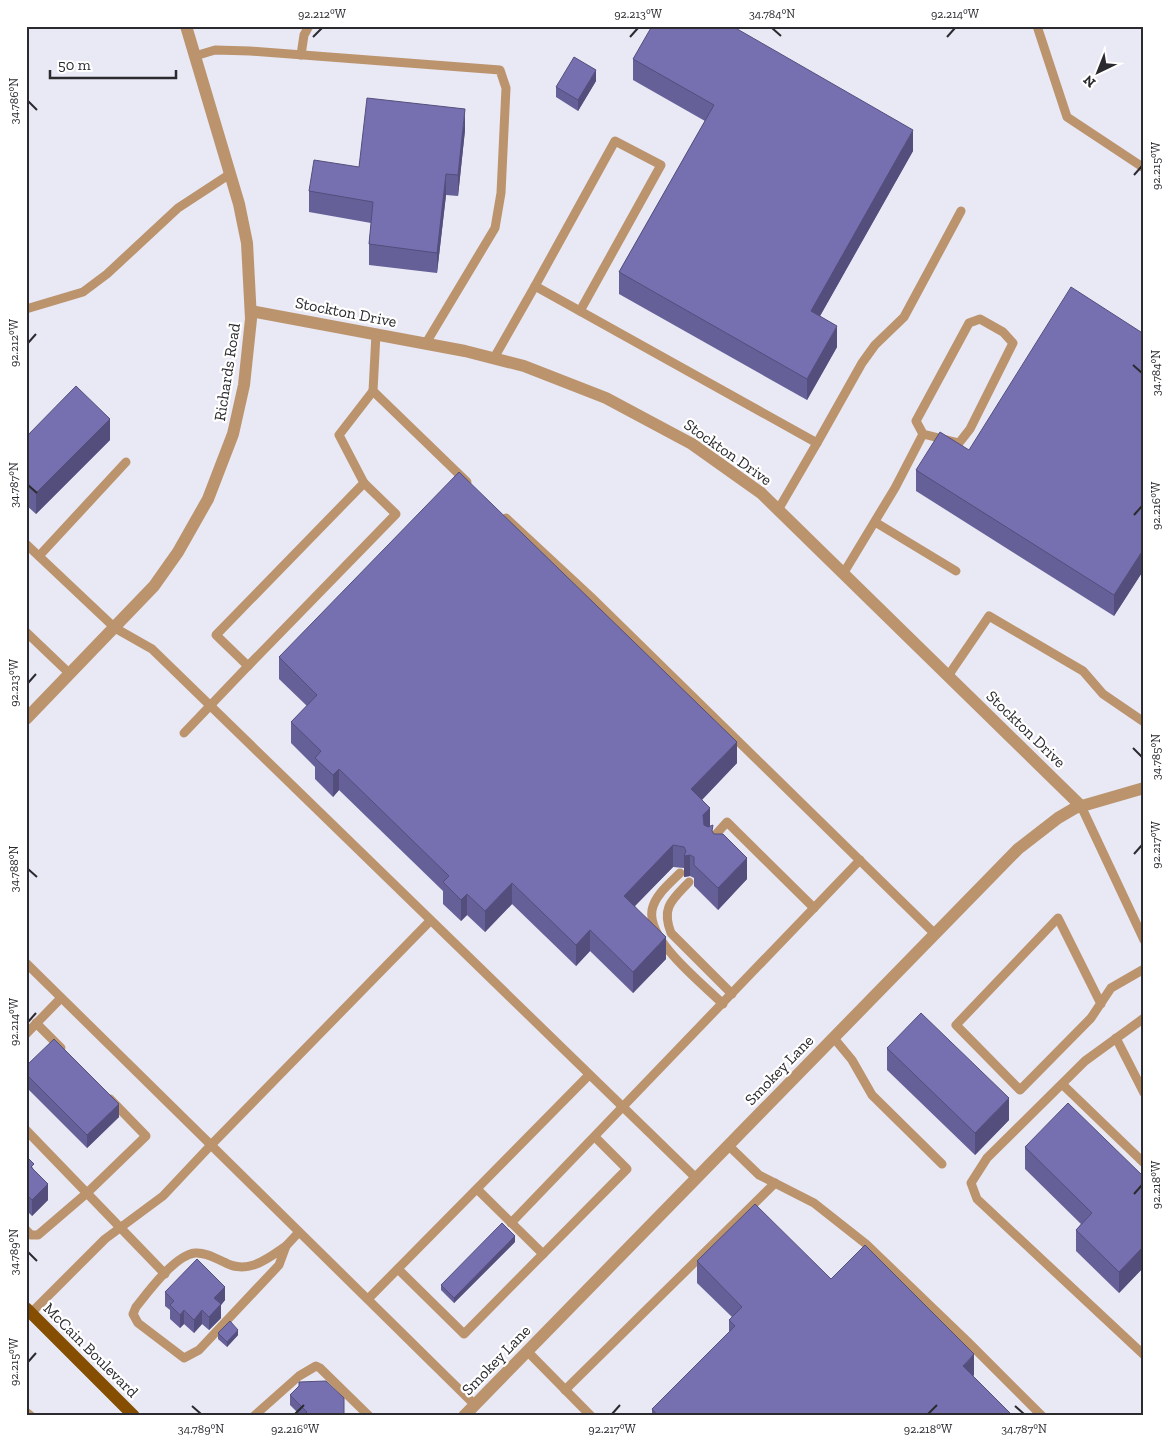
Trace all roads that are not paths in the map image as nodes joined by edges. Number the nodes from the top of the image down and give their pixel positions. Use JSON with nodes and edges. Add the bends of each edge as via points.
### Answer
{"nodes":[{"id":1,"x":186,"y":26,"type":"edge"},
{"id":2,"x":309,"y":26,"type":"edge"},
{"id":3,"x":1037,"y":26,"type":"edge"},
{"id":4,"x":301,"y":55,"type":"junction"},
{"id":5,"x":195,"y":56,"type":"junction"},
{"id":6,"x":1144,"y":168,"type":"edge"},
{"id":7,"x":230,"y":174,"type":"junction"},
{"id":8,"x":961,"y":211,"type":"dead end"},
{"id":9,"x":534,"y":286,"type":"junction"},
{"id":10,"x":26,"y":309,"type":"edge"},
{"id":11,"x":251,"y":311,"type":"junction"},
{"id":12,"x":580,"y":311,"type":"junction"},
{"id":13,"x":376,"y":334,"type":"junction"},
{"id":14,"x":426,"y":343,"type":"junction"},
{"id":15,"x":494,"y":358,"type":"junction"},
{"id":16,"x":373,"y":391,"type":"junction"},
{"id":17,"x":923,"y":434,"type":"junction"},
{"id":18,"x":817,"y":443,"type":"junction"},
{"id":19,"x":126,"y":462,"type":"dead end"},
{"id":20,"x":364,"y":483,"type":"junction"},
{"id":21,"x":478,"y":492,"type":"edge"},
{"id":22,"x":778,"y":510,"type":"junction"},
{"id":23,"x":499,"y":512,"type":"edge"},
{"id":24,"x":875,"y":522,"type":"junction"},
{"id":25,"x":26,"y":544,"type":"edge"},
{"id":26,"x":39,"y":556,"type":"junction"},
{"id":27,"x":956,"y":571,"type":"dead end"},
{"id":28,"x":844,"y":574,"type":"junction"},
{"id":29,"x":115,"y":628,"type":"junction"},
{"id":30,"x":28,"y":636,"type":"edge"},
{"id":31,"x":248,"y":666,"type":"junction"},
{"id":32,"x":70,"y":674,"type":"junction"},
{"id":33,"x":948,"y":676,"type":"junction"},
{"id":34,"x":209,"y":707,"type":"junction"},
{"id":35,"x":26,"y":720,"type":"edge"},
{"id":36,"x":1144,"y":722,"type":"edge"},
{"id":37,"x":184,"y":733,"type":"dead end"},
{"id":38,"x":1144,"y":788,"type":"edge"},
{"id":39,"x":1081,"y":806,"type":"junction"},
{"id":40,"x":708,"y":842,"type":"edge"},
{"id":41,"x":860,"y":860,"type":"junction"},
{"id":42,"x":680,"y":873,"type":"dead end"},
{"id":43,"x":689,"y":882,"type":"dead end"},
{"id":44,"x":814,"y":908,"type":"junction"},
{"id":45,"x":430,"y":921,"type":"junction"},
{"id":46,"x":1140,"y":922,"type":"edge"},
{"id":47,"x":934,"y":933,"type":"junction"},
{"id":48,"x":1144,"y":940,"type":"edge"},
{"id":49,"x":26,"y":963,"type":"edge"},
{"id":50,"x":1144,"y":969,"type":"edge"},
{"id":51,"x":732,"y":994,"type":"junction"},
{"id":52,"x":61,"y":998,"type":"junction"},
{"id":53,"x":723,"y":1004,"type":"junction"},
{"id":54,"x":1101,"y":1004,"type":"junction"},
{"id":55,"x":1144,"y":1018,"type":"edge"},
{"id":56,"x":36,"y":1023,"type":"junction"},
{"id":57,"x":26,"y":1034,"type":"edge"},
{"id":58,"x":833,"y":1037,"type":"junction"},
{"id":59,"x":1116,"y":1038,"type":"junction"},
{"id":60,"x":71,"y":1058,"type":"edge"},
{"id":61,"x":589,"y":1075,"type":"junction"},
{"id":62,"x":1062,"y":1084,"type":"junction"},
{"id":63,"x":1144,"y":1093,"type":"edge"},
{"id":64,"x":105,"y":1094,"type":"edge"},
{"id":65,"x":623,"y":1108,"type":"junction"},
{"id":66,"x":26,"y":1130,"type":"edge"},
{"id":67,"x":595,"y":1137,"type":"junction"},
{"id":68,"x":211,"y":1145,"type":"junction"},
{"id":69,"x":728,"y":1145,"type":"junction"},
{"id":70,"x":1144,"y":1163,"type":"edge"},
{"id":71,"x":942,"y":1164,"type":"dead end"},
{"id":72,"x":696,"y":1178,"type":"junction"},
{"id":73,"x":775,"y":1183,"type":"junction"},
{"id":74,"x":477,"y":1189,"type":"junction"},
{"id":75,"x":87,"y":1193,"type":"junction"},
{"id":76,"x":511,"y":1222,"type":"junction"},
{"id":77,"x":121,"y":1227,"type":"junction"},
{"id":78,"x":26,"y":1230,"type":"edge"},
{"id":79,"x":299,"y":1232,"type":"junction"},
{"id":80,"x":286,"y":1246,"type":"junction"},
{"id":81,"x":543,"y":1254,"type":"junction"},
{"id":82,"x":398,"y":1269,"type":"junction"},
{"id":83,"x":164,"y":1274,"type":"junction"},
{"id":84,"x":368,"y":1299,"type":"junction"},
{"id":85,"x":28,"y":1313,"type":"edge"},
{"id":86,"x":527,"y":1351,"type":"junction"},
{"id":87,"x":1144,"y":1355,"type":"edge"},
{"id":88,"x":565,"y":1390,"type":"junction"},
{"id":89,"x":475,"y":1405,"type":"junction"},
{"id":90,"x":26,"y":1412,"type":"edge"},
{"id":91,"x":31,"y":1416,"type":"edge"},
{"id":92,"x":134,"y":1416,"type":"edge"},
{"id":93,"x":254,"y":1416,"type":"edge"},
{"id":94,"x":369,"y":1416,"type":"edge"},
{"id":95,"x":464,"y":1416,"type":"edge"},
{"id":96,"x":591,"y":1416,"type":"edge"},
{"id":97,"x":1042,"y":1416,"type":"edge"}],
"edges":[{"from":1,"to":5,"type":"street","name":"Richards Road"},
{"from":2,"to":4,"type":"lane","via":[[304,34]]},
{"from":3,"to":6,"type":"lane","via":[[1067,117]]},
{"from":4,"to":5,"type":"lane","via":[[215,50]]},
{"from":4,"to":14,"type":"lane","via":[[500,70],[506,88],[501,193],[495,228]]},
{"from":5,"to":7,"type":"street","name":"Richards Road"},
{"from":7,"to":10,"type":"lane","via":[[178,208],[83,292]]},
{"from":7,"to":11,"type":"street","name":"Richards Road","via":[[247,243]]},
{"from":8,"to":18,"type":"lane","via":[[904,317],[874,346],[862,363]]},
{"from":9,"to":12,"type":"lane"},
{"from":9,"to":12,"type":"lane","via":[[616,141],[661,165]]},
{"from":9,"to":15,"type":"lane"},
{"from":11,"to":13,"type":"street","name":"Stockton Drive"},
{"from":11,"to":29,"type":"street","name":"Richards Road","via":[[249,357],[233,434],[208,499],[154,586]]},
{"from":12,"to":18,"type":"lane"},
{"from":13,"to":14,"type":"street","name":"Stockton Drive"},
{"from":13,"to":16,"type":"lane"},
{"from":14,"to":15,"type":"street","name":"Stockton Drive"},
{"from":15,"to":22,"type":"street","name":"Stockton Drive","via":[[524,366],[606,398],[654,423],[732,471]]},
{"from":16,"to":20,"type":"lane","via":[[339,435]]},
{"from":16,"to":21,"type":"lane"},
{"from":17,"to":17,"type":"lane","via":[[916,421],[969,323],[980,319],[1003,332],[1013,343],[970,429],[959,443]]},
{"from":17,"to":24,"type":"lane"},
{"from":18,"to":22,"type":"lane"},
{"from":19,"to":26,"type":"lane"},
{"from":20,"to":31,"type":"lane","via":[[216,635]]},
{"from":20,"to":31,"type":"lane","via":[[396,514]]},
{"from":22,"to":28,"type":"street","name":"Stockton Drive"},
{"from":23,"to":41,"type":"lane"},
{"from":24,"to":27,"type":"lane"},
{"from":24,"to":28,"type":"lane"},
{"from":25,"to":26,"type":"lane"},
{"from":26,"to":29,"type":"lane"},
{"from":28,"to":33,"type":"street","name":"Stockton Drive"},
{"from":29,"to":32,"type":"street","name":"Richards Road"},
{"from":29,"to":34,"type":"lane","via":[[152,650]]},
{"from":30,"to":32,"type":"lane"},
{"from":31,"to":34,"type":"lane"},
{"from":32,"to":35,"type":"street","name":"Richards Road"},
{"from":33,"to":36,"type":"lane","via":[[989,616],[1083,671],[1103,694]]},
{"from":33,"to":39,"type":"street","name":"Stockton Drive"},
{"from":34,"to":37,"type":"lane"},
{"from":34,"to":45,"type":"lane"},
{"from":38,"to":39,"type":"street","name":"Smokey Lane"},
{"from":39,"to":46,"type":"lane"},
{"from":39,"to":47,"type":"street","name":"Smokey Lane","via":[[1058,818],[1018,849]]},
{"from":40,"to":44,"type":"lane","via":[[727,822],[734,835]]},
{"from":41,"to":44,"type":"lane"},
{"from":41,"to":47,"type":"lane"},
{"from":42,"to":53,"type":"lane","via":[[659,895],[652,910],[654,928],[660,941]]},
{"from":43,"to":51,"type":"lane","via":[[670,903],[667,922],[671,933]]},
{"from":44,"to":51,"type":"lane"},
{"from":45,"to":61,"type":"lane"},
{"from":45,"to":68,"type":"lane"},
{"from":46,"to":48,"type":"lane"},
{"from":47,"to":58,"type":"street","name":"Smokey Lane"},
{"from":49,"to":52,"type":"lane"},
{"from":50,"to":54,"type":"lane","via":[[1111,988]]},
{"from":51,"to":53,"type":"lane"},
{"from":52,"to":56,"type":"lane"},
{"from":52,"to":68,"type":"lane"},
{"from":53,"to":65,"type":"lane"},
{"from":54,"to":54,"type":"lane","via":[[1020,1090],[956,1025],[1058,918]]},
{"from":55,"to":59,"type":"lane"},
{"from":56,"to":57,"type":"lane"},
{"from":56,"to":60,"type":"lane"},
{"from":58,"to":69,"type":"street","name":"Smokey Lane"},
{"from":58,"to":71,"type":"lane","via":[[852,1060],[872,1095]]},
{"from":59,"to":62,"type":"lane","via":[[1085,1061]]},
{"from":59,"to":63,"type":"lane"},
{"from":61,"to":65,"type":"lane"},
{"from":61,"to":74,"type":"lane"},
{"from":62,"to":70,"type":"lane"},
{"from":62,"to":87,"type":"lane","via":[[987,1158],[971,1183],[977,1199]]},
{"from":64,"to":75,"type":"lane","via":[[146,1136]]},
{"from":65,"to":67,"type":"lane"},
{"from":65,"to":72,"type":"lane"},
{"from":66,"to":75,"type":"lane"},
{"from":67,"to":76,"type":"lane"},
{"from":67,"to":81,"type":"lane","via":[[627,1168]]},
{"from":68,"to":77,"type":"lane","via":[[163,1196]]},
{"from":68,"to":79,"type":"lane"},
{"from":69,"to":72,"type":"street","name":"Smokey Lane"},
{"from":69,"to":73,"type":"lane","via":[[759,1175]]},
{"from":72,"to":86,"type":"street","name":"Smokey Lane"},
{"from":73,"to":88,"type":"lane"},
{"from":73,"to":97,"type":"lane","via":[[814,1203],[866,1244],[970,1342]]},
{"from":74,"to":76,"type":"lane"},
{"from":74,"to":82,"type":"lane"},
{"from":75,"to":77,"type":"lane"},
{"from":75,"to":78,"type":"lane","via":[[38,1235],[31,1235]]},
{"from":76,"to":81,"type":"lane"},
{"from":77,"to":83,"type":"lane"},
{"from":77,"to":85,"type":"lane"},
{"from":79,"to":80,"type":"lane"},
{"from":79,"to":84,"type":"lane"},
{"from":80,"to":83,"type":"lane","via":[[246,1269],[232,1267],[210,1255],[194,1253]]},
{"from":80,"to":83,"type":"lane","via":[[279,1265],[199,1350],[184,1358],[138,1324],[134,1314],[136,1307]]},
{"from":81,"to":82,"type":"lane","via":[[464,1334]]},
{"from":82,"to":84,"type":"lane"},
{"from":84,"to":89,"type":"lane"},
{"from":85,"to":92,"type":"main road","name":"McCain Boulevard"},
{"from":86,"to":88,"type":"lane"},
{"from":86,"to":89,"type":"street","name":"Smokey Lane"},
{"from":88,"to":96,"type":"lane"},
{"from":89,"to":95,"type":"street","name":"Smokey Lane"},
{"from":90,"to":91,"type":"lane"},
{"from":93,"to":94,"type":"lane","via":[[299,1376],[316,1366]]}]}
